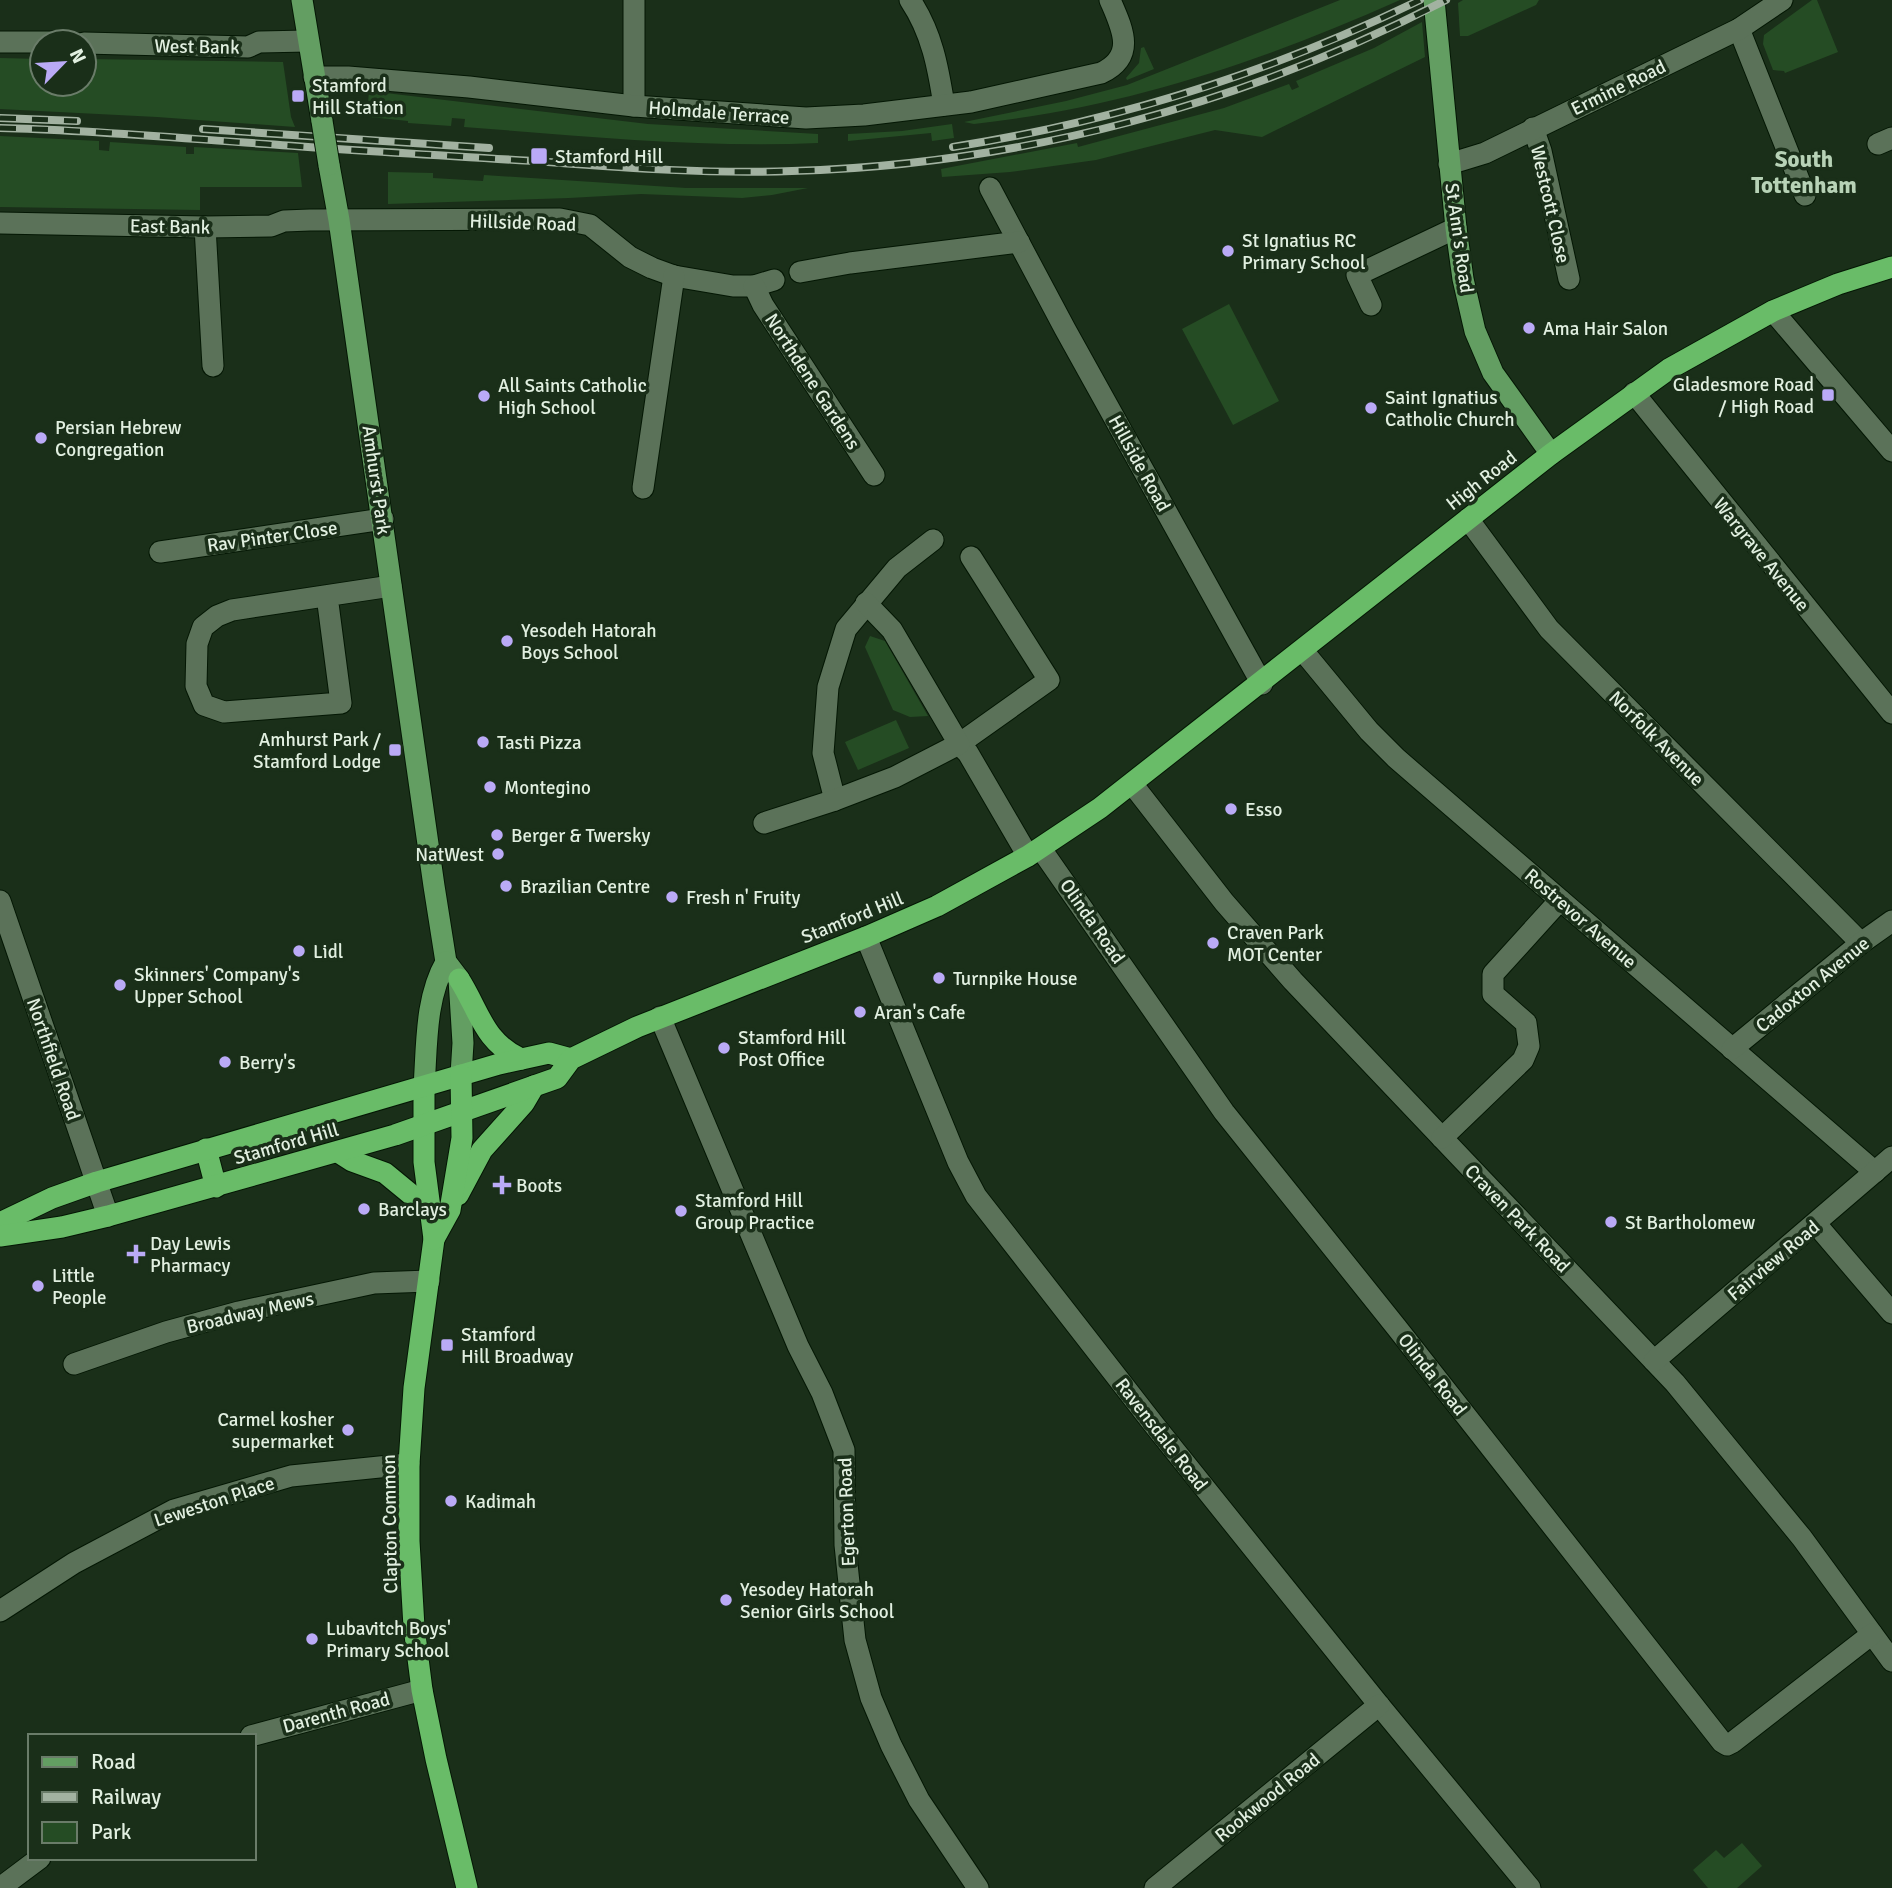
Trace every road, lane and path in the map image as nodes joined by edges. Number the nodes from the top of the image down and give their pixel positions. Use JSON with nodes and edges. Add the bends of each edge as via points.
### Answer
{"nodes":[{"id":1,"x":302,"y":0,"type":"edge"},
{"id":2,"x":634,"y":0,"type":"edge"},
{"id":3,"x":911,"y":0,"type":"edge"},
{"id":4,"x":1434,"y":0,"type":"edge"},
{"id":5,"x":1782,"y":0,"type":"edge"},
{"id":6,"x":1118,"y":4,"type":"edge"},
{"id":7,"x":1739,"y":29,"type":"junction"},
{"id":8,"x":308,"y":41,"type":"junction"},
{"id":9,"x":0,"y":42,"type":"edge"},
{"id":10,"x":28,"y":42,"type":"edge"},
{"id":11,"x":98,"y":43,"type":"edge"},
{"id":12,"x":314,"y":77,"type":"junction"},
{"id":13,"x":944,"y":105,"type":"junction"},
{"id":14,"x":635,"y":106,"type":"junction"},
{"id":15,"x":1533,"y":128,"type":"junction"},
{"id":16,"x":1449,"y":164,"type":"junction"},
{"id":17,"x":990,"y":188,"type":"dead end"},
{"id":18,"x":1805,"y":195,"type":"dead end"},
{"id":19,"x":339,"y":220,"type":"junction"},
{"id":20,"x":0,"y":223,"type":"edge"},
{"id":21,"x":205,"y":227,"type":"junction"},
{"id":22,"x":1456,"y":228,"type":"junction"},
{"id":23,"x":1019,"y":242,"type":"junction"},
{"id":24,"x":1892,"y":267,"type":"edge"},
{"id":25,"x":800,"y":272,"type":"dead end"},
{"id":26,"x":674,"y":276,"type":"junction"},
{"id":27,"x":1569,"y":279,"type":"dead end"},
{"id":28,"x":764,"y":283,"type":"joint"},
{"id":29,"x":1371,"y":305,"type":"dead end"},
{"id":30,"x":1773,"y":311,"type":"junction"},
{"id":31,"x":213,"y":366,"type":"dead end"},
{"id":32,"x":1634,"y":393,"type":"junction"},
{"id":33,"x":1892,"y":451,"type":"edge"},
{"id":34,"x":1552,"y":454,"type":"junction"},
{"id":35,"x":874,"y":475,"type":"dead end"},
{"id":36,"x":643,"y":488,"type":"dead end"},
{"id":37,"x":383,"y":519,"type":"junction"},
{"id":38,"x":1468,"y":519,"type":"junction"},
{"id":39,"x":933,"y":540,"type":"dead end"},
{"id":40,"x":160,"y":552,"type":"dead end"},
{"id":41,"x":971,"y":557,"type":"dead end"},
{"id":42,"x":391,"y":586,"type":"junction"},
{"id":43,"x":327,"y":596,"type":"junction"},
{"id":44,"x":866,"y":603,"type":"junction"},
{"id":45,"x":1303,"y":651,"type":"junction"},
{"id":46,"x":1262,"y":684,"type":"junction"},
{"id":47,"x":1892,"y":713,"type":"edge"},
{"id":48,"x":959,"y":744,"type":"junction"},
{"id":49,"x":1133,"y":785,"type":"junction"},
{"id":50,"x":835,"y":800,"type":"junction"},
{"id":51,"x":764,"y":822,"type":"dead end"},
{"id":52,"x":1035,"y":853,"type":"junction"},
{"id":53,"x":1560,"y":900,"type":"junction"},
{"id":54,"x":0,"y":901,"type":"edge"},
{"id":55,"x":1892,"y":920,"type":"edge"},
{"id":56,"x":866,"y":937,"type":"junction"},
{"id":57,"x":1861,"y":943,"type":"junction"},
{"id":58,"x":446,"y":962,"type":"junction"},
{"id":59,"x":459,"y":979,"type":"junction"},
{"id":60,"x":660,"y":1017,"type":"junction"},
{"id":61,"x":1732,"y":1049,"type":"junction"},
{"id":62,"x":521,"y":1059,"type":"junction"},
{"id":63,"x":571,"y":1059,"type":"junction"},
{"id":64,"x":461,"y":1075,"type":"junction"},
{"id":65,"x":534,"y":1086,"type":"junction"},
{"id":66,"x":424,"y":1087,"type":"junction"},
{"id":67,"x":463,"y":1112,"type":"junction"},
{"id":68,"x":425,"y":1126,"type":"junction"},
{"id":69,"x":1442,"y":1138,"type":"junction"},
{"id":70,"x":206,"y":1149,"type":"junction"},
{"id":71,"x":338,"y":1152,"type":"junction"},
{"id":72,"x":1892,"y":1157,"type":"edge"},
{"id":73,"x":1875,"y":1171,"type":"junction"},
{"id":74,"x":97,"y":1182,"type":"junction"},
{"id":75,"x":216,"y":1187,"type":"junction"},
{"id":76,"x":440,"y":1210,"type":"junction"},
{"id":77,"x":108,"y":1216,"type":"junction"},
{"id":78,"x":0,"y":1223,"type":"edge"},
{"id":79,"x":1816,"y":1224,"type":"junction"},
{"id":80,"x":0,"y":1237,"type":"edge"},
{"id":81,"x":429,"y":1281,"type":"junction"},
{"id":82,"x":1892,"y":1313,"type":"edge"},
{"id":83,"x":1654,"y":1361,"type":"junction"},
{"id":84,"x":74,"y":1364,"type":"dead end"},
{"id":85,"x":409,"y":1464,"type":"junction"},
{"id":86,"x":0,"y":1611,"type":"edge"},
{"id":87,"x":1872,"y":1634,"type":"junction"},
{"id":88,"x":1892,"y":1661,"type":"edge"},
{"id":89,"x":422,"y":1689,"type":"junction"},
{"id":90,"x":1379,"y":1705,"type":"junction"},
{"id":91,"x":256,"y":1735,"type":"edge"},
{"id":92,"x":37,"y":1860,"type":"edge"},
{"id":93,"x":0,"y":1888,"type":"edge"},
{"id":94,"x":467,"y":1888,"type":"edge"},
{"id":95,"x":978,"y":1888,"type":"edge"},
{"id":96,"x":1155,"y":1888,"type":"edge"},
{"id":97,"x":1530,"y":1888,"type":"edge"}],
"edges":[{"from":1,"to":8,"type":"main road","name":"Amhurst Park"},
{"from":2,"to":14,"type":"street"},
{"from":3,"to":13,"type":"street","via":[[932,42]]},
{"from":4,"to":16,"type":"main road","name":"St Ann's Road"},
{"from":5,"to":7,"type":"street","name":"Ermine Road"},
{"from":6,"to":13,"type":"street","name":"Holmdale Terrace","via":[[1124,48],[1110,69]]},
{"from":7,"to":15,"type":"street","name":"Ermine Road"},
{"from":7,"to":18,"type":"street"},
{"from":8,"to":11,"type":"street","name":"West Bank","via":[[248,47]]},
{"from":8,"to":12,"type":"main road","name":"Amhurst Park"},
{"from":9,"to":10,"type":"street"},
{"from":12,"to":14,"type":"street","name":"Holmdale Terrace"},
{"from":12,"to":19,"type":"main road","name":"Amhurst Park","bridge":true},
{"from":13,"to":14,"type":"street","name":"Holmdale Terrace","via":[[806,118]]},
{"from":15,"to":16,"type":"street","name":"Ermine Road","via":[[1478,157]]},
{"from":15,"to":27,"type":"street","name":"Westcott Close"},
{"from":16,"to":22,"type":"main road","name":"St Ann's Road"},
{"from":17,"to":23,"type":"street","name":"Hillside Road"},
{"from":19,"to":21,"type":"street","name":"East Bank"},
{"from":19,"to":26,"type":"street","name":"Hillside Road","via":[[560,219],[590,225],[630,257]]},
{"from":19,"to":37,"type":"main road","name":"Amhurst Park"},
{"from":20,"to":21,"type":"street","name":"East Bank"},
{"from":21,"to":31,"type":"street"},
{"from":22,"to":29,"type":"street","via":[[1357,275]]},
{"from":22,"to":34,"type":"main road","name":"St Ann's Road","via":[[1463,279],[1483,354]]},
{"from":23,"to":25,"type":"street"},
{"from":23,"to":46,"type":"street","name":"Hillside Road"},
{"from":24,"to":30,"type":"highway","name":"High Road"},
{"from":26,"to":28,"type":"street","name":"Hillside Road","via":[[733,286]]},
{"from":26,"to":36,"type":"street"},
{"from":28,"to":35,"type":"street","name":"Northdene Gardens","via":[[763,305]]},
{"from":30,"to":32,"type":"highway","name":"High Road"},
{"from":30,"to":33,"type":"street"},
{"from":32,"to":34,"type":"highway","name":"High Road"},
{"from":32,"to":47,"type":"street","name":"Wargrave Avenue"},
{"from":34,"to":38,"type":"highway","name":"High Road"},
{"from":37,"to":40,"type":"street","name":"Rav Pinter Close"},
{"from":37,"to":42,"type":"main road","name":"Amhurst Park"},
{"from":38,"to":45,"type":"highway","name":"High Road"},
{"from":38,"to":57,"type":"street","name":"Norfolk Avenue","via":[[1549,629]]},
{"from":39,"to":44,"type":"street","via":[[897,568]]},
{"from":41,"to":48,"type":"street","via":[[1049,680]]},
{"from":42,"to":43,"type":"street"},
{"from":42,"to":58,"type":"main road","name":"Amhurst Park"},
{"from":43,"to":43,"type":"street","via":[[232,610],[203,627],[196,686],[204,705],[224,712],[341,703]]},
{"from":44,"to":48,"type":"street","via":[[892,630]]},
{"from":44,"to":50,"type":"street","via":[[846,629],[828,687],[823,752]]},
{"from":45,"to":46,"type":"highway","name":"High Road"},
{"from":45,"to":53,"type":"street","name":"Rostrevor Avenue","via":[[1395,758]]},
{"from":46,"to":49,"type":"highway","name":"High Road"},
{"from":48,"to":50,"type":"street","via":[[895,777]]},
{"from":48,"to":52,"type":"street"},
{"from":49,"to":52,"type":"highway","name":"Stamford Hill"},
{"from":49,"to":69,"type":"street","name":"Craven Park Road","via":[[1284,971]]},
{"from":50,"to":51,"type":"street"},
{"from":52,"to":56,"type":"highway","name":"Stamford Hill","via":[[937,906]]},
{"from":52,"to":87,"type":"street","name":"Olinda Road","via":[[1224,1112],[1721,1742],[1733,1742]]},
{"from":53,"to":61,"type":"street","name":"Rostrevor Avenue"},
{"from":53,"to":69,"type":"street","via":[[1493,974],[1493,994],[1526,1023],[1529,1046],[1523,1060]]},
{"from":54,"to":74,"type":"street","name":"Northfield Road"},
{"from":55,"to":57,"type":"street","name":"Cadoxton Avenue"},
{"from":56,"to":60,"type":"highway","name":"Stamford Hill"},
{"from":56,"to":90,"type":"street","name":"Ravensdale Road","via":[[976,1196]]},
{"from":57,"to":61,"type":"street","name":"Cadoxton Avenue"},
{"from":58,"to":59,"type":"main road","name":"Amhurst Park"},
{"from":58,"to":66,"type":"main road","name":"Amhurst Park","via":[[436,979]]},
{"from":59,"to":62,"type":"highway","via":[[496,1044]]},
{"from":59,"to":64,"type":"main road"},
{"from":60,"to":63,"type":"highway","name":"Stamford Hill"},
{"from":60,"to":95,"type":"street","name":"Egerton Road","via":[[844,1450],[850,1600],[871,1698],[919,1800]]},
{"from":61,"to":73,"type":"street","name":"Rostrevor Avenue"},
{"from":62,"to":63,"type":"highway","name":"Stamford Hill","via":[[549,1053]]},
{"from":62,"to":64,"type":"highway","name":"Stamford Hill"},
{"from":63,"to":65,"type":"highway","name":"Stamford Hill","via":[[557,1078]]},
{"from":64,"to":66,"type":"highway","name":"Stamford Hill"},
{"from":64,"to":67,"type":"highway","name":"Clapton Common"},
{"from":65,"to":67,"type":"highway","name":"Stamford Hill"},
{"from":65,"to":76,"type":"highway"},
{"from":66,"to":68,"type":"highway"},
{"from":66,"to":70,"type":"highway","name":"Stamford Hill"},
{"from":67,"to":68,"type":"highway","name":"Stamford Hill"},
{"from":67,"to":76,"type":"highway","name":"Clapton Common","via":[[462,1138]]},
{"from":68,"to":71,"type":"highway","name":"Stamford Hill"},
{"from":68,"to":76,"type":"highway","via":[[424,1162]]},
{"from":69,"to":83,"type":"street","name":"Craven Park Road"},
{"from":70,"to":74,"type":"highway","name":"Stamford Hill"},
{"from":70,"to":75,"type":"highway"},
{"from":71,"to":75,"type":"highway","name":"Stamford Hill"},
{"from":71,"to":76,"type":"highway","via":[[385,1173]]},
{"from":72,"to":73,"type":"street","name":"Fairview Road"},
{"from":73,"to":79,"type":"street","name":"Fairview Road"},
{"from":74,"to":77,"type":"street","name":"Northfield Road"},
{"from":74,"to":78,"type":"highway","name":"Stamford Hill"},
{"from":75,"to":77,"type":"highway","name":"Stamford Hill"},
{"from":76,"to":81,"type":"highway","name":"Clapton Common"},
{"from":77,"to":80,"type":"highway","name":"Stamford Hill"},
{"from":79,"to":82,"type":"street"},
{"from":79,"to":83,"type":"street","name":"Fairview Road"},
{"from":81,"to":84,"type":"street","name":"Broadway Mews","via":[[374,1283],[239,1312]]},
{"from":81,"to":85,"type":"highway","name":"Clapton Common"},
{"from":83,"to":87,"type":"street","name":"Craven Park Road","via":[[1802,1538]]},
{"from":85,"to":86,"type":"street","name":"Leweston Place","via":[[291,1476],[174,1510],[74,1563]]},
{"from":85,"to":89,"type":"highway","name":"Clapton Common","via":[[409,1541]]},
{"from":87,"to":88,"type":"street","name":"Craven Park Road"},
{"from":89,"to":91,"type":"street","name":"Darenth Road"},
{"from":89,"to":94,"type":"highway","name":"Clapton Common"},
{"from":90,"to":96,"type":"street","name":"Rookwood Road"},
{"from":90,"to":97,"type":"street","name":"Ravensdale Road"},
{"from":92,"to":93,"type":"street"}]}
